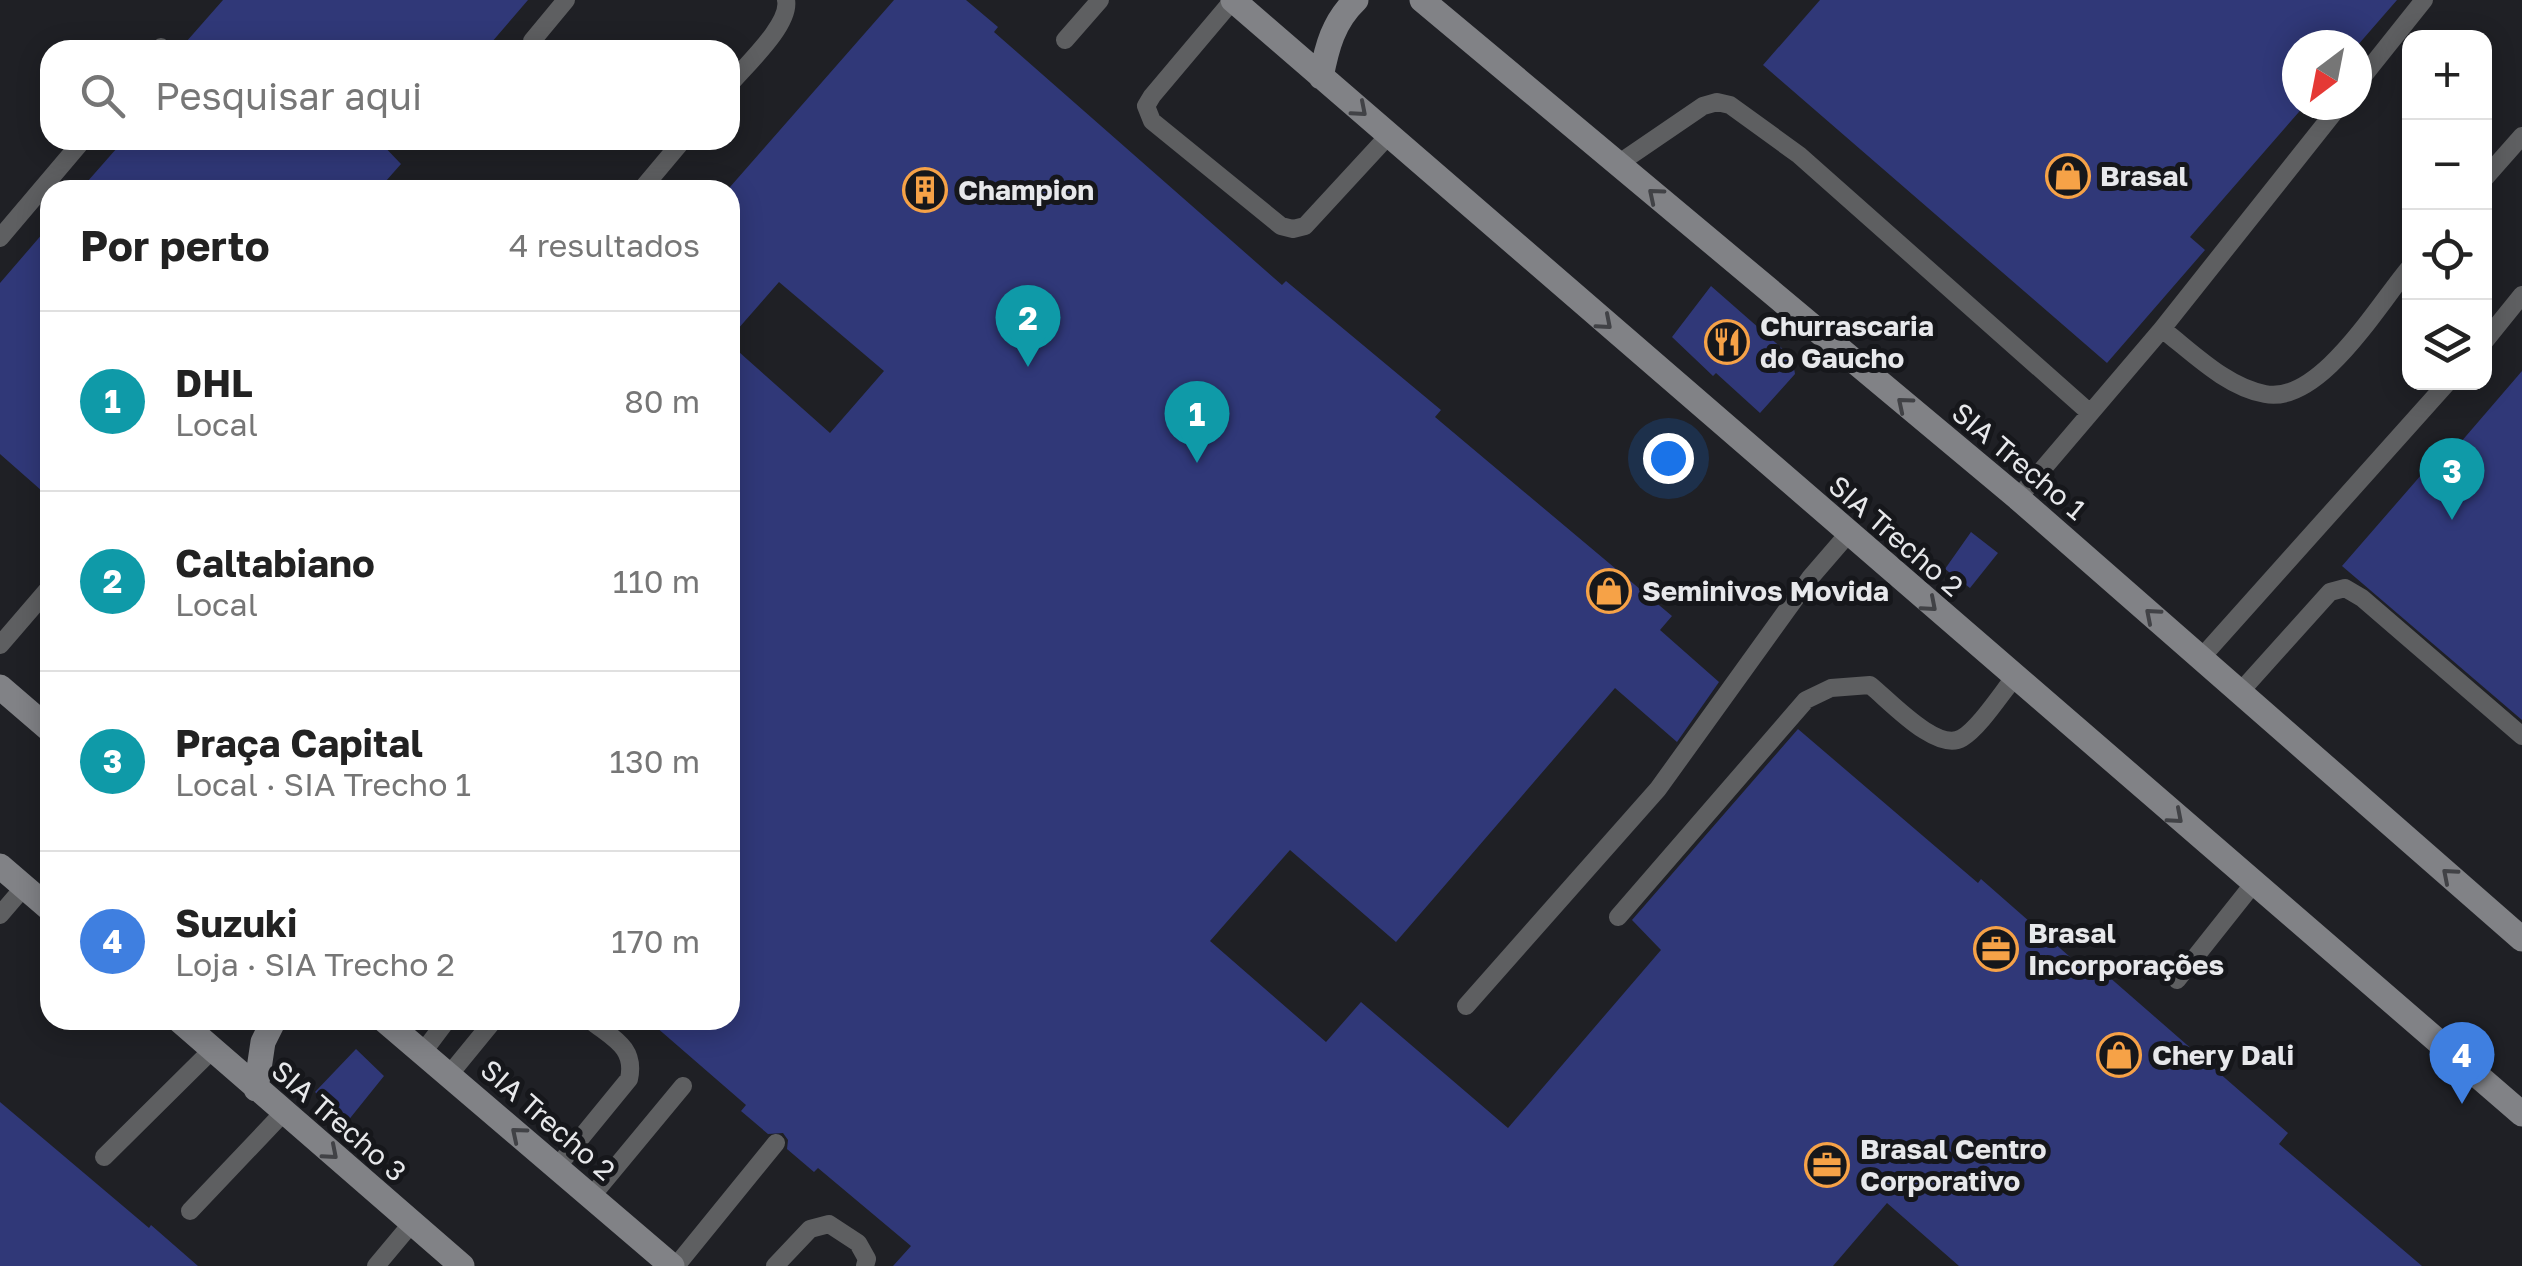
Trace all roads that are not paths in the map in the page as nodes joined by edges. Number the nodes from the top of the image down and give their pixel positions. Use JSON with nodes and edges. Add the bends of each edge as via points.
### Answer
{"nodes":[{"id":1,"x":566,"y":0,"type":"edge"},
{"id":2,"x":786,"y":0,"type":"edge"},
{"id":3,"x":1100,"y":0,"type":"edge"},
{"id":4,"x":1234,"y":0,"type":"edge"},
{"id":5,"x":1356,"y":0,"type":"edge"},
{"id":6,"x":1422,"y":0,"type":"edge"},
{"id":7,"x":2424,"y":0,"type":"edge"},
{"id":8,"x":533,"y":40,"type":"edge"},
{"id":9,"x":1065,"y":40,"type":"dead end"},
{"id":10,"x":2372,"y":65,"type":"edge"},
{"id":11,"x":740,"y":72,"type":"edge"},
{"id":12,"x":1321,"y":77,"type":"junction"},
{"id":13,"x":2328,"y":120,"type":"edge"},
{"id":14,"x":1389,"y":135,"type":"junction"},
{"id":15,"x":2522,"y":136,"type":"edge"},
{"id":16,"x":75,"y":150,"type":"edge"},
{"id":17,"x":674,"y":150,"type":"edge"},
{"id":18,"x":1618,"y":164,"type":"junction"},
{"id":19,"x":2492,"y":171,"type":"edge"},
{"id":20,"x":49,"y":180,"type":"edge"},
{"id":21,"x":649,"y":180,"type":"edge"},
{"id":22,"x":40,"y":191,"type":"edge"},
{"id":23,"x":0,"y":238,"type":"edge"},
{"id":24,"x":2402,"y":277,"type":"edge"},
{"id":25,"x":2522,"y":295,"type":"edge"},
{"id":26,"x":2162,"y":329,"type":"junction"},
{"id":27,"x":2492,"y":332,"type":"edge"},
{"id":28,"x":2441,"y":390,"type":"edge"},
{"id":29,"x":2090,"y":413,"type":"junction"},
{"id":30,"x":2018,"y":498,"type":"junction"},
{"id":31,"x":1848,"y":534,"type":"junction"},
{"id":32,"x":40,"y":599,"type":"edge"},
{"id":33,"x":0,"y":645,"type":"edge"},
{"id":34,"x":2201,"y":658,"type":"junction"},
{"id":35,"x":2014,"y":678,"type":"junction"},
{"id":36,"x":0,"y":687,"type":"edge"},
{"id":37,"x":2240,"y":692,"type":"junction"},
{"id":38,"x":40,"y":721,"type":"edge"},
{"id":39,"x":2522,"y":736,"type":"edge"},
{"id":40,"x":0,"y":866,"type":"edge"},
{"id":41,"x":2254,"y":883,"type":"junction"},
{"id":42,"x":24,"y":887,"type":"junction"},
{"id":43,"x":40,"y":901,"type":"edge"},
{"id":44,"x":0,"y":914,"type":"edge"},
{"id":45,"x":1618,"y":917,"type":"dead end"},
{"id":46,"x":2522,"y":940,"type":"edge"},
{"id":47,"x":2177,"y":980,"type":"dead end"},
{"id":48,"x":1466,"y":1006,"type":"dead end"},
{"id":49,"x":189,"y":1030,"type":"edge"},
{"id":50,"x":269,"y":1030,"type":"edge"},
{"id":51,"x":396,"y":1030,"type":"edge"},
{"id":52,"x":440,"y":1030,"type":"edge"},
{"id":53,"x":486,"y":1030,"type":"edge"},
{"id":54,"x":602,"y":1030,"type":"edge"},
{"id":55,"x":212,"y":1050,"type":"junction"},
{"id":56,"x":423,"y":1052,"type":"junction"},
{"id":57,"x":449,"y":1075,"type":"junction"},
{"id":58,"x":683,"y":1086,"type":"dead end"},
{"id":59,"x":256,"y":1089,"type":"junction"},
{"id":60,"x":284,"y":1112,"type":"junction"},
{"id":61,"x":2522,"y":1114,"type":"edge"},
{"id":62,"x":776,"y":1143,"type":"dead end"},
{"id":63,"x":104,"y":1157,"type":"dead end"},
{"id":64,"x":556,"y":1167,"type":"junction"},
{"id":65,"x":591,"y":1197,"type":"junction"},
{"id":66,"x":190,"y":1211,"type":"dead end"},
{"id":67,"x":412,"y":1223,"type":"junction"},
{"id":68,"x":376,"y":1266,"type":"edge"},
{"id":69,"x":462,"y":1266,"type":"edge"},
{"id":70,"x":674,"y":1266,"type":"edge"},
{"id":71,"x":775,"y":1266,"type":"edge"},
{"id":72,"x":865,"y":1266,"type":"edge"}],
"edges":[{"from":1,"to":8,"type":"lane"},
{"from":2,"to":11,"type":"lane","via":[[780,24]]},
{"from":3,"to":9,"type":"lane"},
{"from":4,"to":12,"type":"main road","name":"SIA Trecho 2"},
{"from":4,"to":14,"type":"lane","via":[[1152,96],[1146,106],[1152,121],[1293,229],[1305,226]]},
{"from":5,"to":12,"type":"main road","via":[[1328,40]]},
{"from":6,"to":18,"type":"main road","name":"SIA Trecho 1"},
{"from":7,"to":10,"type":"lane"},
{"from":12,"to":14,"type":"main road","name":"SIA Trecho 2","one_way":true},
{"from":13,"to":26,"type":"lane"},
{"from":14,"to":31,"type":"main road","name":"SIA Trecho 2","one_way":true},
{"from":15,"to":19,"type":"lane"},
{"from":16,"to":20,"type":"lane"},
{"from":17,"to":21,"type":"lane"},
{"from":18,"to":29,"type":"lane","via":[[1703,106],[1730,105],[1799,155]]},
{"from":30,"to":18,"type":"main road","name":"SIA Trecho 1","one_way":true},
{"from":22,"to":23,"type":"lane"},
{"from":24,"to":26,"type":"lane","via":[[2337,362],[2288,393],[2266,395],[2225,377]]},
{"from":25,"to":27,"type":"lane"},
{"from":26,"to":29,"type":"lane"},
{"from":28,"to":34,"type":"lane"},
{"from":29,"to":30,"type":"lane"},
{"from":34,"to":30,"type":"main road","name":"SIA Trecho 1","one_way":true},
{"from":31,"to":35,"type":"main road","name":"SIA Trecho 2","one_way":true},
{"from":31,"to":48,"type":"lane","via":[[1658,789]]},
{"from":32,"to":33,"type":"lane"},
{"from":34,"to":37,"type":"main road","name":"SIA Trecho 1"},
{"from":35,"to":41,"type":"main road","name":"SIA Trecho 2","one_way":true},
{"from":35,"to":45,"type":"lane","via":[[1965,737],[1952,742],[1936,740],[1870,685],[1831,688],[1806,700]]},
{"from":36,"to":38,"type":"main road"},
{"from":37,"to":39,"type":"lane","via":[[2330,592],[2345,588]]},
{"from":46,"to":37,"type":"main road","name":"SIA Trecho 1","one_way":true},
{"from":40,"to":42,"type":"main road"},
{"from":41,"to":47,"type":"lane"},
{"from":41,"to":61,"type":"main road","name":"SIA Trecho 2"},
{"from":42,"to":43,"type":"main road"},
{"from":42,"to":44,"type":"lane"},
{"from":49,"to":55,"type":"main road","name":"SIA Trecho 3"},
{"from":50,"to":59,"type":"main road"},
{"from":51,"to":56,"type":"main road","name":"SIA Trecho 2"},
{"from":52,"to":56,"type":"lane"},
{"from":53,"to":57,"type":"lane"},
{"from":54,"to":64,"type":"lane","via":[[626,1049],[629,1079]]},
{"from":55,"to":59,"type":"main road","name":"SIA Trecho 3"},
{"from":55,"to":63,"type":"lane"},
{"from":56,"to":57,"type":"main road","name":"SIA Trecho 2"},
{"from":64,"to":57,"type":"main road","name":"SIA Trecho 2","one_way":true},
{"from":58,"to":65,"type":"lane"},
{"from":59,"to":60,"type":"main road","name":"SIA Trecho 3"},
{"from":60,"to":66,"type":"lane"},
{"from":60,"to":67,"type":"main road","name":"SIA Trecho 3","one_way":true},
{"from":62,"to":70,"type":"lane"},
{"from":64,"to":65,"type":"main road","name":"SIA Trecho 2"},
{"from":65,"to":70,"type":"main road","name":"SIA Trecho 2"},
{"from":67,"to":68,"type":"lane"},
{"from":67,"to":69,"type":"main road","name":"SIA Trecho 3"},
{"from":71,"to":72,"type":"lane","via":[[810,1228],[828,1224],[858,1243]]}]}
